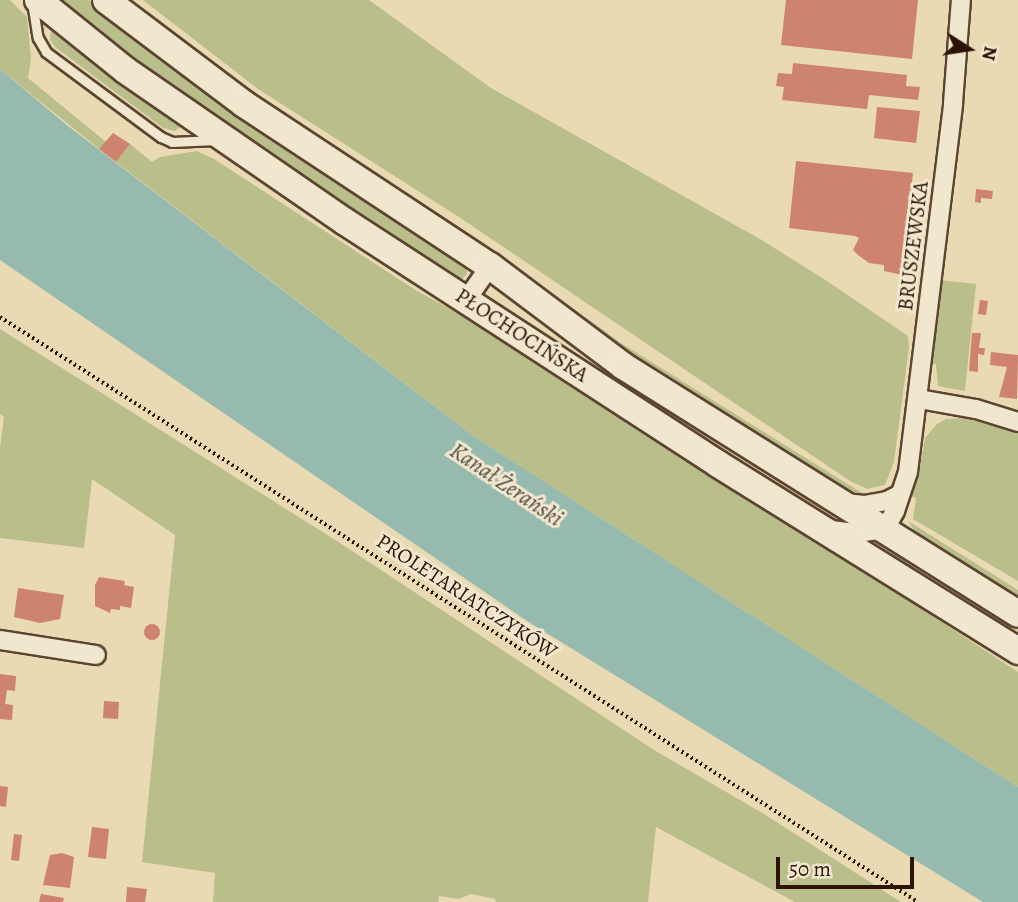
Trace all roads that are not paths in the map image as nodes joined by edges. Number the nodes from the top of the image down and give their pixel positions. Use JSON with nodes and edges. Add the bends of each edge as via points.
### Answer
{"nodes":[{"id":1,"x":31,"y":0,"type":"edge"},
{"id":2,"x":38,"y":0,"type":"edge"},
{"id":3,"x":106,"y":0,"type":"edge"},
{"id":4,"x":961,"y":0,"type":"edge"},
{"id":5,"x":223,"y":140,"type":"junction"},
{"id":6,"x":489,"y":266,"type":"junction"},
{"id":7,"x":467,"y":299,"type":"junction"},
{"id":8,"x":919,"y":398,"type":"junction"},
{"id":9,"x":1018,"y":422,"type":"edge"},
{"id":10,"x":899,"y":495,"type":"junction"},
{"id":11,"x":841,"y":501,"type":"junction"},
{"id":12,"x":822,"y":527,"type":"junction"},
{"id":13,"x":885,"y":529,"type":"junction"},
{"id":14,"x":1018,"y":614,"type":"edge"},
{"id":15,"x":0,"y":640,"type":"edge"},
{"id":16,"x":1018,"y":650,"type":"edge"},
{"id":17,"x":96,"y":655,"type":"dead end"}],
"edges":[{"from":1,"to":5,"type":"lane","via":[[38,38],[46,52],[161,137],[172,142]]},
{"from":2,"to":5,"type":"main road","name":"PŁOCHOCIŃSKA"},
{"from":3,"to":6,"type":"main road","name":"PŁOCHOCIŃSKA","via":[[244,104]]},
{"from":4,"to":8,"type":"street","name":"BRUSZEWSKA"},
{"from":5,"to":7,"type":"main road","name":"PŁOCHOCIŃSKA"},
{"from":6,"to":7,"type":"street"},
{"from":6,"to":11,"type":"main road","name":"PŁOCHOCIŃSKA","via":[[623,366]]},
{"from":7,"to":12,"type":"main road","name":"PŁOCHOCIŃSKA"},
{"from":8,"to":9,"type":"street"},
{"from":8,"to":10,"type":"street","name":"BRUSZEWSKA","via":[[910,463]]},
{"from":10,"to":11,"type":"street","via":[[864,505]]},
{"from":10,"to":13,"type":"street","name":"BRUSZEWSKA"},
{"from":11,"to":13,"type":"main road","name":"PŁOCHOCIŃSKA"},
{"from":12,"to":13,"type":"street","via":[[857,533]]},
{"from":12,"to":16,"type":"main road","name":"PŁOCHOCIŃSKA"},
{"from":13,"to":14,"type":"main road","name":"PŁOCHOCIŃSKA"},
{"from":15,"to":17,"type":"street"}]}
